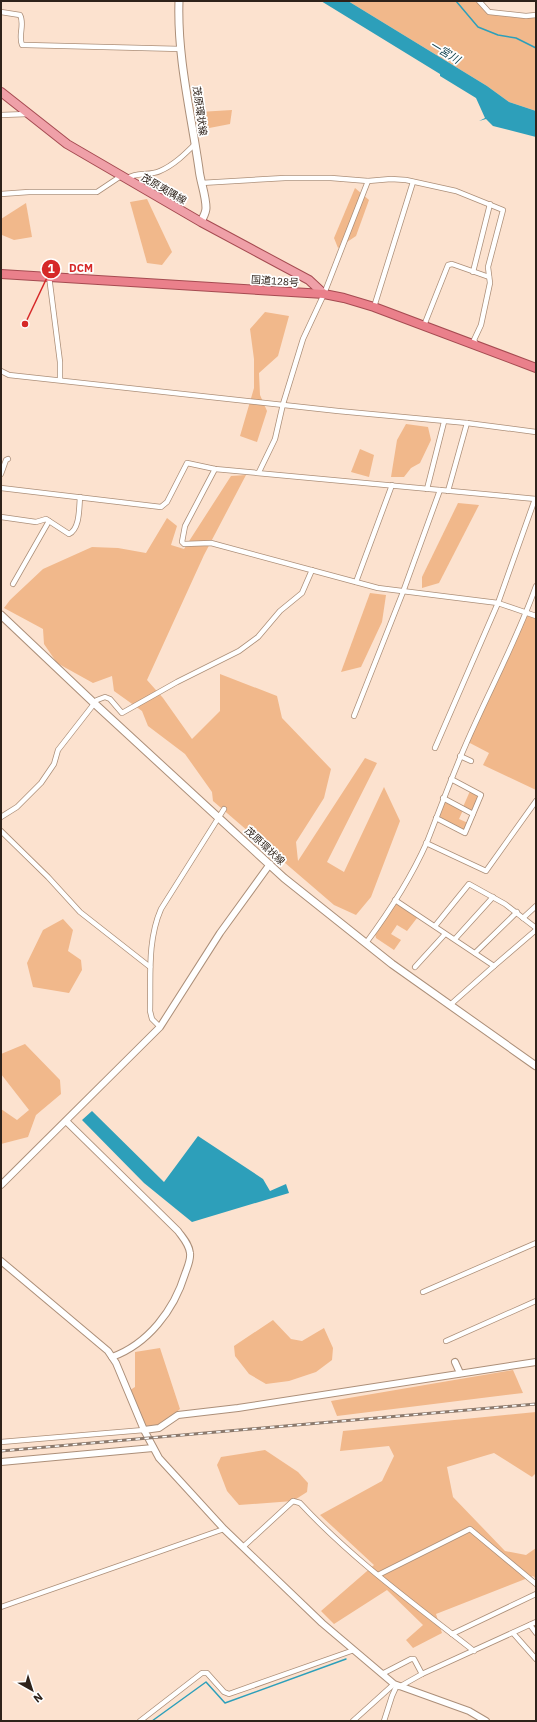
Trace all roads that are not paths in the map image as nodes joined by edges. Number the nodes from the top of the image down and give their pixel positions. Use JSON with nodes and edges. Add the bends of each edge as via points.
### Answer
{"nodes":[{"id":1,"x":179,"y":1,"type":"edge"},
{"id":2,"x":479,"y":1,"type":"edge"},
{"id":3,"x":1,"y":12,"type":"edge"},
{"id":4,"x":536,"y":15,"type":"edge"},
{"id":5,"x":181,"y":49,"type":"junction"},
{"id":6,"x":1,"y":92,"type":"edge"},
{"id":7,"x":28,"y":114,"type":"junction"},
{"id":8,"x":1,"y":115,"type":"edge"},
{"id":9,"x":195,"y":144,"type":"junction"},
{"id":10,"x":124,"y":178,"type":"junction"},
{"id":11,"x":368,"y":181,"type":"junction"},
{"id":12,"x":413,"y":182,"type":"junction"},
{"id":13,"x":200,"y":183,"type":"junction"},
{"id":14,"x":1,"y":194,"type":"edge"},
{"id":15,"x":490,"y":204,"type":"junction"},
{"id":16,"x":201,"y":222,"type":"junction"},
{"id":17,"x":473,"y":272,"type":"junction"},
{"id":18,"x":1,"y":274,"type":"edge"},
{"id":19,"x":49,"y":276,"type":"junction"},
{"id":20,"x":489,"y":277,"type":"junction"},
{"id":21,"x":324,"y":294,"type":"junction"},
{"id":22,"x":374,"y":307,"type":"junction"},
{"id":23,"x":427,"y":327,"type":"junction"},
{"id":24,"x":478,"y":346,"type":"junction"},
{"id":25,"x":536,"y":368,"type":"edge"},
{"id":26,"x":1,"y":371,"type":"edge"},
{"id":27,"x":60,"y":380,"type":"junction"},
{"id":28,"x":283,"y":404,"type":"junction"},
{"id":29,"x":444,"y":422,"type":"junction"},
{"id":30,"x":467,"y":423,"type":"junction"},
{"id":31,"x":536,"y":432,"type":"edge"},
{"id":32,"x":8,"y":459,"type":"dead end"},
{"id":33,"x":215,"y":469,"type":"junction"},
{"id":34,"x":259,"y":472,"type":"junction"},
{"id":35,"x":1,"y":474,"type":"edge"},
{"id":36,"x":392,"y":485,"type":"junction"},
{"id":37,"x":1,"y":488,"type":"edge"},
{"id":38,"x":427,"y":489,"type":"junction"},
{"id":39,"x":440,"y":490,"type":"junction"},
{"id":40,"x":448,"y":491,"type":"junction"},
{"id":41,"x":80,"y":497,"type":"junction"},
{"id":42,"x":536,"y":499,"type":"edge"},
{"id":43,"x":1,"y":517,"type":"edge"},
{"id":44,"x":49,"y":521,"type":"junction"},
{"id":45,"x":312,"y":570,"type":"junction"},
{"id":46,"x":356,"y":582,"type":"junction"},
{"id":47,"x":13,"y":584,"type":"dead end"},
{"id":48,"x":536,"y":586,"type":"edge"},
{"id":49,"x":403,"y":592,"type":"junction"},
{"id":50,"x":498,"y":603,"type":"junction"},
{"id":51,"x":526,"y":612,"type":"junction"},
{"id":52,"x":1,"y":615,"type":"edge"},
{"id":53,"x":536,"y":616,"type":"edge"},
{"id":54,"x":95,"y":704,"type":"junction"},
{"id":55,"x":354,"y":716,"type":"dead end"},
{"id":56,"x":435,"y":748,"type":"dead end"},
{"id":57,"x":460,"y":756,"type":"junction"},
{"id":58,"x":471,"y":761,"type":"dead end"},
{"id":59,"x":451,"y":779,"type":"junction"},
{"id":60,"x":443,"y":798,"type":"junction"},
{"id":61,"x":536,"y":801,"type":"edge"},
{"id":62,"x":224,"y":809,"type":"dead end"},
{"id":63,"x":473,"y":814,"type":"junction"},
{"id":64,"x":1,"y":817,"type":"edge"},
{"id":65,"x":218,"y":817,"type":"junction"},
{"id":66,"x":436,"y":818,"type":"junction"},
{"id":67,"x":1,"y":831,"type":"edge"},
{"id":68,"x":426,"y":843,"type":"junction"},
{"id":69,"x":270,"y":864,"type":"junction"},
{"id":70,"x":492,"y":897,"type":"junction"},
{"id":71,"x":395,"y":900,"type":"junction"},
{"id":72,"x":536,"y":906,"type":"edge"},
{"id":73,"x":516,"y":912,"type":"junction"},
{"id":74,"x":523,"y":918,"type":"junction"},
{"id":75,"x":435,"y":926,"type":"junction"},
{"id":76,"x":536,"y":929,"type":"edge"},
{"id":77,"x":445,"y":934,"type":"junction"},
{"id":78,"x":455,"y":940,"type":"junction"},
{"id":79,"x":366,"y":943,"type":"junction"},
{"id":80,"x":474,"y":953,"type":"junction"},
{"id":81,"x":414,"y":966,"type":"dead end"},
{"id":82,"x":494,"y":966,"type":"junction"},
{"id":83,"x":150,"y":967,"type":"junction"},
{"id":84,"x":450,"y":1005,"type":"junction"},
{"id":85,"x":160,"y":1027,"type":"junction"},
{"id":86,"x":536,"y":1066,"type":"edge"},
{"id":87,"x":66,"y":1121,"type":"junction"},
{"id":88,"x":1,"y":1185,"type":"edge"},
{"id":89,"x":536,"y":1243,"type":"edge"},
{"id":90,"x":1,"y":1261,"type":"edge"},
{"id":91,"x":423,"y":1292,"type":"dead end"},
{"id":92,"x":536,"y":1300,"type":"edge"},
{"id":93,"x":446,"y":1341,"type":"dead end"},
{"id":94,"x":112,"y":1357,"type":"junction"},
{"id":95,"x":455,"y":1362,"type":"dead end"},
{"id":96,"x":536,"y":1362,"type":"edge"},
{"id":97,"x":460,"y":1373,"type":"junction"},
{"id":98,"x":144,"y":1430,"type":"junction"},
{"id":99,"x":1,"y":1442,"type":"edge"},
{"id":100,"x":153,"y":1448,"type":"junction"},
{"id":101,"x":1,"y":1462,"type":"edge"},
{"id":102,"x":224,"y":1529,"type":"junction"},
{"id":103,"x":243,"y":1547,"type":"junction"},
{"id":104,"x":378,"y":1575,"type":"junction"},
{"id":105,"x":536,"y":1584,"type":"edge"},
{"id":106,"x":536,"y":1594,"type":"edge"},
{"id":107,"x":1,"y":1607,"type":"edge"},
{"id":108,"x":536,"y":1622,"type":"edge"},
{"id":109,"x":530,"y":1625,"type":"junction"},
{"id":110,"x":513,"y":1633,"type":"junction"},
{"id":111,"x":536,"y":1633,"type":"edge"},
{"id":112,"x":452,"y":1634,"type":"junction"},
{"id":113,"x":354,"y":1650,"type":"junction"},
{"id":114,"x":474,"y":1651,"type":"junction"},
{"id":115,"x":536,"y":1659,"type":"edge"},
{"id":116,"x":382,"y":1674,"type":"junction"},
{"id":117,"x":422,"y":1674,"type":"junction"},
{"id":118,"x":397,"y":1685,"type":"junction"},
{"id":119,"x":140,"y":1721,"type":"edge"},
{"id":120,"x":353,"y":1721,"type":"edge"},
{"id":121,"x":384,"y":1721,"type":"edge"},
{"id":122,"x":486,"y":1721,"type":"edge"}],
"edges":[{"from":1,"to":5,"type":"main road","name":"茂原環状線"},
{"from":2,"to":4,"type":"street","via":[[489,12]]},
{"from":3,"to":5,"type":"street","via":[[20,15],[20,38],[22,45],[26,46]]},
{"from":5,"to":9,"type":"main road","name":"茂原環状線"},
{"from":6,"to":7,"type":"main road","name":"茂原夷隅線"},
{"from":7,"to":8,"type":"street"},
{"from":7,"to":10,"type":"main road","name":"茂原夷隅線","via":[[67,144]]},
{"from":9,"to":10,"type":"street","via":[[161,171]]},
{"from":9,"to":13,"type":"main road","name":"茂原環状線"},
{"from":10,"to":14,"type":"street","via":[[97,192]]},
{"from":10,"to":16,"type":"main road","name":"茂原夷隅線"},
{"from":11,"to":12,"type":"street","via":[[391,179]]},
{"from":11,"to":13,"type":"street","via":[[313,178]]},
{"from":11,"to":21,"type":"street"},
{"from":12,"to":15,"type":"street","via":[[456,191]]},
{"from":12,"to":22,"type":"street"},
{"from":13,"to":16,"type":"main road","name":"茂原環状線","via":[[206,206]]},
{"from":15,"to":17,"type":"street"},
{"from":15,"to":20,"type":"street","via":[[504,210],[488,266]]},
{"from":16,"to":21,"type":"main road","name":"茂原夷隅線","via":[[309,280]]},
{"from":17,"to":20,"type":"street"},
{"from":17,"to":23,"type":"street","via":[[452,264],[448,265],[425,323]]},
{"from":18,"to":19,"type":"highway","name":"国道128号"},
{"from":19,"to":21,"type":"highway","name":"国道128号"},
{"from":19,"to":27,"type":"street"},
{"from":20,"to":24,"type":"street","via":[[490,284],[481,325],[474,340]]},
{"from":21,"to":22,"type":"highway","name":"国道128号"},
{"from":21,"to":28,"type":"street","via":[[303,338]]},
{"from":22,"to":23,"type":"highway","name":"国道128号"},
{"from":23,"to":24,"type":"highway","name":"国道128号"},
{"from":24,"to":25,"type":"highway","name":"国道128号"},
{"from":26,"to":27,"type":"street"},
{"from":27,"to":28,"type":"street"},
{"from":28,"to":29,"type":"street"},
{"from":28,"to":34,"type":"street","via":[[276,439]]},
{"from":29,"to":30,"type":"street"},
{"from":29,"to":38,"type":"street"},
{"from":30,"to":31,"type":"street"},
{"from":30,"to":40,"type":"street"},
{"from":32,"to":35,"type":"street"},
{"from":33,"to":34,"type":"street"},
{"from":33,"to":41,"type":"street","via":[[187,464],[167,502],[161,507]]},
{"from":33,"to":45,"type":"street","via":[[185,526],[182,542],[211,543]]},
{"from":34,"to":36,"type":"street"},
{"from":36,"to":38,"type":"street"},
{"from":36,"to":46,"type":"street"},
{"from":37,"to":41,"type":"street"},
{"from":38,"to":39,"type":"street"},
{"from":39,"to":40,"type":"street"},
{"from":39,"to":49,"type":"street"},
{"from":40,"to":42,"type":"street"},
{"from":41,"to":44,"type":"street","via":[[77,524],[72,533],[69,534]]},
{"from":42,"to":50,"type":"street"},
{"from":43,"to":44,"type":"street","via":[[36,522],[46,519]]},
{"from":44,"to":47,"type":"street"},
{"from":45,"to":46,"type":"street"},
{"from":45,"to":54,"type":"street","via":[[302,593],[280,611],[258,637],[239,651],[122,713],[105,697],[97,700]]},
{"from":46,"to":49,"type":"street"},
{"from":48,"to":51,"type":"street"},
{"from":49,"to":50,"type":"street"},
{"from":49,"to":55,"type":"street"},
{"from":50,"to":51,"type":"street"},
{"from":50,"to":56,"type":"street"},
{"from":51,"to":53,"type":"street"},
{"from":51,"to":57,"type":"street"},
{"from":52,"to":54,"type":"main road","name":"茂原環状線"},
{"from":54,"to":64,"type":"street","via":[[58,750],[54,764],[41,783],[17,807]]},
{"from":54,"to":65,"type":"main road","name":"茂原環状線"},
{"from":57,"to":58,"type":"street"},
{"from":57,"to":59,"type":"street"},
{"from":59,"to":60,"type":"street"},
{"from":59,"to":63,"type":"street","via":[[481,795]]},
{"from":60,"to":63,"type":"street"},
{"from":60,"to":66,"type":"street"},
{"from":61,"to":68,"type":"street","via":[[486,871]]},
{"from":62,"to":65,"type":"street"},
{"from":63,"to":66,"type":"street","via":[[465,833]]},
{"from":65,"to":69,"type":"main road","name":"茂原環状線"},
{"from":65,"to":83,"type":"street","via":[[159,913],[152,940]]},
{"from":66,"to":68,"type":"street"},
{"from":67,"to":83,"type":"street","via":[[80,912]]},
{"from":68,"to":71,"type":"street"},
{"from":69,"to":79,"type":"main road","name":"茂原環状線"},
{"from":69,"to":85,"type":"street","via":[[220,933]]},
{"from":70,"to":73,"type":"street"},
{"from":70,"to":75,"type":"street","via":[[469,884]]},
{"from":70,"to":78,"type":"street"},
{"from":71,"to":75,"type":"street"},
{"from":71,"to":79,"type":"street"},
{"from":72,"to":74,"type":"street"},
{"from":73,"to":74,"type":"street"},
{"from":73,"to":80,"type":"street"},
{"from":74,"to":76,"type":"street"},
{"from":75,"to":77,"type":"street"},
{"from":76,"to":82,"type":"street"},
{"from":77,"to":78,"type":"street"},
{"from":77,"to":81,"type":"street"},
{"from":78,"to":80,"type":"street"},
{"from":79,"to":84,"type":"main road","name":"茂原環状線"},
{"from":80,"to":82,"type":"street"},
{"from":82,"to":84,"type":"street"},
{"from":83,"to":85,"type":"street","via":[[150,1011],[152,1019]]},
{"from":84,"to":86,"type":"main road","name":"茂原環状線"},
{"from":85,"to":87,"type":"street"},
{"from":87,"to":88,"type":"street"},
{"from":87,"to":94,"type":"street","via":[[178,1231],[190,1252],[181,1290],[169,1310],[146,1337]]},
{"from":89,"to":91,"type":"street"},
{"from":90,"to":94,"type":"street"},
{"from":92,"to":93,"type":"street"},
{"from":94,"to":98,"type":"street"},
{"from":95,"to":97,"type":"street"},
{"from":96,"to":97,"type":"street"},
{"from":97,"to":98,"type":"street","via":[[178,1415],[159,1428]]},
{"from":98,"to":99,"type":"street"},
{"from":98,"to":100,"type":"street"},
{"from":100,"to":101,"type":"street"},
{"from":100,"to":102,"type":"street","via":[[164,1465]]},
{"from":102,"to":103,"type":"street"},
{"from":102,"to":107,"type":"street"},
{"from":103,"to":104,"type":"street","via":[[296,1501]]},
{"from":103,"to":113,"type":"street"},
{"from":104,"to":105,"type":"street","via":[[470,1529]]},
{"from":104,"to":112,"type":"street"},
{"from":106,"to":112,"type":"street"},
{"from":108,"to":109,"type":"street"},
{"from":109,"to":110,"type":"street"},
{"from":109,"to":111,"type":"street"},
{"from":110,"to":114,"type":"street"},
{"from":110,"to":115,"type":"street"},
{"from":112,"to":114,"type":"street"},
{"from":113,"to":116,"type":"street"},
{"from":113,"to":119,"type":"street","via":[[230,1694],[224,1692],[207,1673],[202,1673]]},
{"from":114,"to":117,"type":"street"},
{"from":116,"to":117,"type":"street","via":[[414,1659]]},
{"from":116,"to":118,"type":"street"},
{"from":117,"to":118,"type":"street"},
{"from":118,"to":120,"type":"street"},
{"from":118,"to":121,"type":"street"},
{"from":118,"to":122,"type":"street","via":[[469,1711]]}]}
